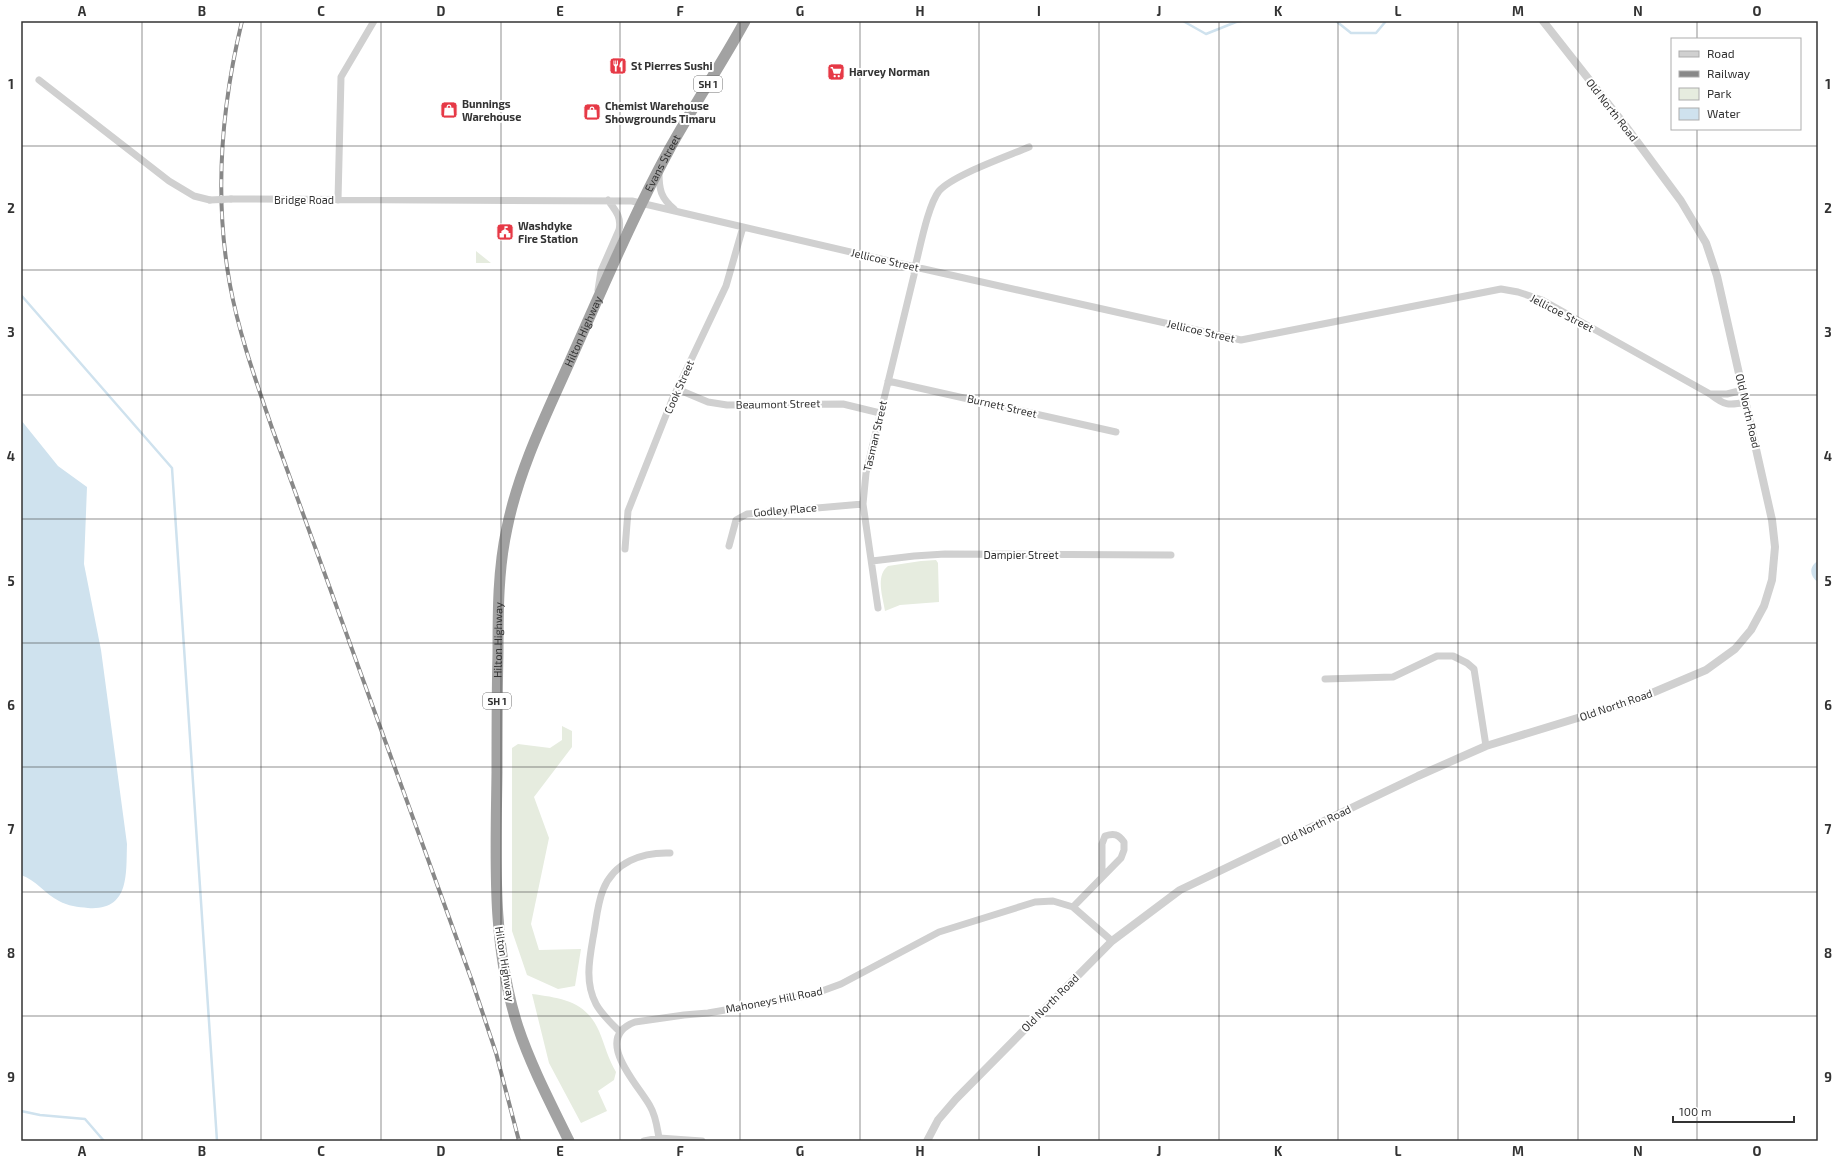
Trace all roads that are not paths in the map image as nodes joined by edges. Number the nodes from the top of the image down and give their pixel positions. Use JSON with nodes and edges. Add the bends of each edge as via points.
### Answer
{"nodes":[{"id":1,"x":374,"y":21,"type":"edge"},
{"id":2,"x":745,"y":21,"type":"edge"},
{"id":3,"x":1543,"y":21,"type":"edge"},
{"id":4,"x":39,"y":80,"type":"dead end"},
{"id":5,"x":1029,"y":147,"type":"dead end"},
{"id":6,"x":659,"y":169,"type":"junction"},
{"id":7,"x":338,"y":200,"type":"junction"},
{"id":8,"x":608,"y":200,"type":"junction"},
{"id":9,"x":642,"y":202,"type":"junction"},
{"id":10,"x":674,"y":210,"type":"junction"},
{"id":11,"x":743,"y":227,"type":"junction"},
{"id":12,"x":915,"y":267,"type":"junction"},
{"id":13,"x":597,"y":301,"type":"junction"},
{"id":14,"x":888,"y":381,"type":"junction"},
{"id":15,"x":677,"y":389,"type":"junction"},
{"id":16,"x":1743,"y":390,"type":"junction"},
{"id":17,"x":1710,"y":394,"type":"junction"},
{"id":18,"x":1746,"y":402,"type":"junction"},
{"id":19,"x":880,"y":413,"type":"junction"},
{"id":20,"x":1116,"y":432,"type":"dead end"},
{"id":21,"x":863,"y":504,"type":"junction"},
{"id":22,"x":729,"y":546,"type":"dead end"},
{"id":23,"x":625,"y":549,"type":"dead end"},
{"id":24,"x":1172,"y":556,"type":"dead end"},
{"id":25,"x":872,"y":561,"type":"junction"},
{"id":26,"x":878,"y":608,"type":"dead end"},
{"id":27,"x":1325,"y":679,"type":"dead end"},
{"id":28,"x":1486,"y":746,"type":"junction"},
{"id":29,"x":670,"y":853,"type":"dead end"},
{"id":30,"x":1102,"y":876,"type":"junction"},
{"id":31,"x":1073,"y":907,"type":"junction"},
{"id":32,"x":1112,"y":941,"type":"junction"},
{"id":33,"x":620,"y":1032,"type":"junction"},
{"id":34,"x":659,"y":1138,"type":"junction"},
{"id":35,"x":569,"y":1141,"type":"edge"},
{"id":36,"x":644,"y":1141,"type":"edge"},
{"id":37,"x":702,"y":1141,"type":"edge"},
{"id":38,"x":927,"y":1141,"type":"edge"}],
"edges":[{"from":1,"to":7,"type":"street","via":[[341,77]]},
{"from":2,"to":6,"type":"highway","name":"Evans Street","number":"SH 1"},
{"from":3,"to":16,"type":"street","name":"Old North Road","via":[[1633,136],[1695,222],[1714,265]]},
{"from":4,"to":7,"type":"street","name":"Bridge Road","bridge":true,"via":[[169,181],[194,196],[210,200]]},
{"from":5,"to":12,"type":"street","name":"Tasman Street","via":[[951,181],[939,192],[931,208]]},
{"from":6,"to":9,"type":"highway","name":"Evans Street","number":"SH 1"},
{"from":6,"to":10,"type":"street","via":[[660,193]]},
{"from":7,"to":8,"type":"street","name":"Bridge Road"},
{"from":8,"to":9,"type":"street","name":"Bridge Road"},
{"from":8,"to":13,"type":"street","via":[[621,222],[600,271]]},
{"from":9,"to":10,"type":"street","name":"Jellicoe Street"},
{"from":9,"to":13,"type":"highway","name":"Hilton Highway","number":"SH 1"},
{"from":10,"to":11,"type":"street","name":"Jellicoe Street"},
{"from":11,"to":12,"type":"street","name":"Jellicoe Street"},
{"from":11,"to":15,"type":"street","name":"Cook Street","via":[[726,286]]},
{"from":12,"to":14,"type":"street","name":"Tasman Street"},
{"from":12,"to":17,"type":"street","name":"Jellicoe Street","via":[[1241,340],[1501,289],[1542,300]]},
{"from":13,"to":35,"type":"highway","name":"Hilton Highway","number":"SH 1","via":[[534,442],[518,485],[506,531],[498,600],[496,887],[502,957],[518,1027]]},
{"from":14,"to":19,"type":"street","name":"Tasman Street"},
{"from":14,"to":20,"type":"street","name":"Burnett Street"},
{"from":15,"to":19,"type":"street","name":"Beaumont Street","via":[[708,402],[727,405],[843,404]]},
{"from":15,"to":23,"type":"street","name":"Cook Street","via":[[628,510]]},
{"from":16,"to":17,"type":"street","via":[[1727,394]]},
{"from":16,"to":18,"type":"street","name":"Old North Road"},
{"from":17,"to":18,"type":"street","name":"Jellicoe Street","via":[[1726,404]]},
{"from":18,"to":28,"type":"street","name":"Old North Road","via":[[1772,520],[1775,548],[1772,580],[1764,606],[1736,650],[1706,670],[1633,701]]},
{"from":19,"to":21,"type":"street","name":"Tasman Street","via":[[868,462]]},
{"from":21,"to":22,"type":"street","name":"Godley Place","via":[[747,514],[736,520]]},
{"from":21,"to":25,"type":"street","name":"Tasman Street"},
{"from":24,"to":25,"type":"street","name":"Dampier Street","via":[[939,555]]},
{"from":25,"to":26,"type":"street","name":"Tasman Street"},
{"from":27,"to":28,"type":"street","via":[[1393,677],[1437,656],[1453,656],[1467,662],[1474,669]]},
{"from":28,"to":32,"type":"street","name":"Old North Road","via":[[1180,890]]},
{"from":29,"to":33,"type":"street","via":[[650,853],[634,858],[619,867],[608,879],[602,891],[588,975],[596,1004]]},
{"from":30,"to":30,"type":"street","via":[[1102,844],[1105,836],[1112,833],[1124,842],[1122,854]]},
{"from":30,"to":31,"type":"street"},
{"from":31,"to":32,"type":"street","name":"Mahoneys Hill Road"},
{"from":31,"to":33,"type":"street","name":"Mahoneys Hill Road","via":[[1053,901],[1018,906],[939,932],[827,990],[708,1013],[635,1022]]},
{"from":32,"to":38,"type":"street","name":"Old North Road","via":[[956,1098],[938,1120]]},
{"from":33,"to":34,"type":"street","via":[[617,1039],[618,1054],[652,1110]]},
{"from":34,"to":36,"type":"street"},
{"from":34,"to":37,"type":"street"}]}
